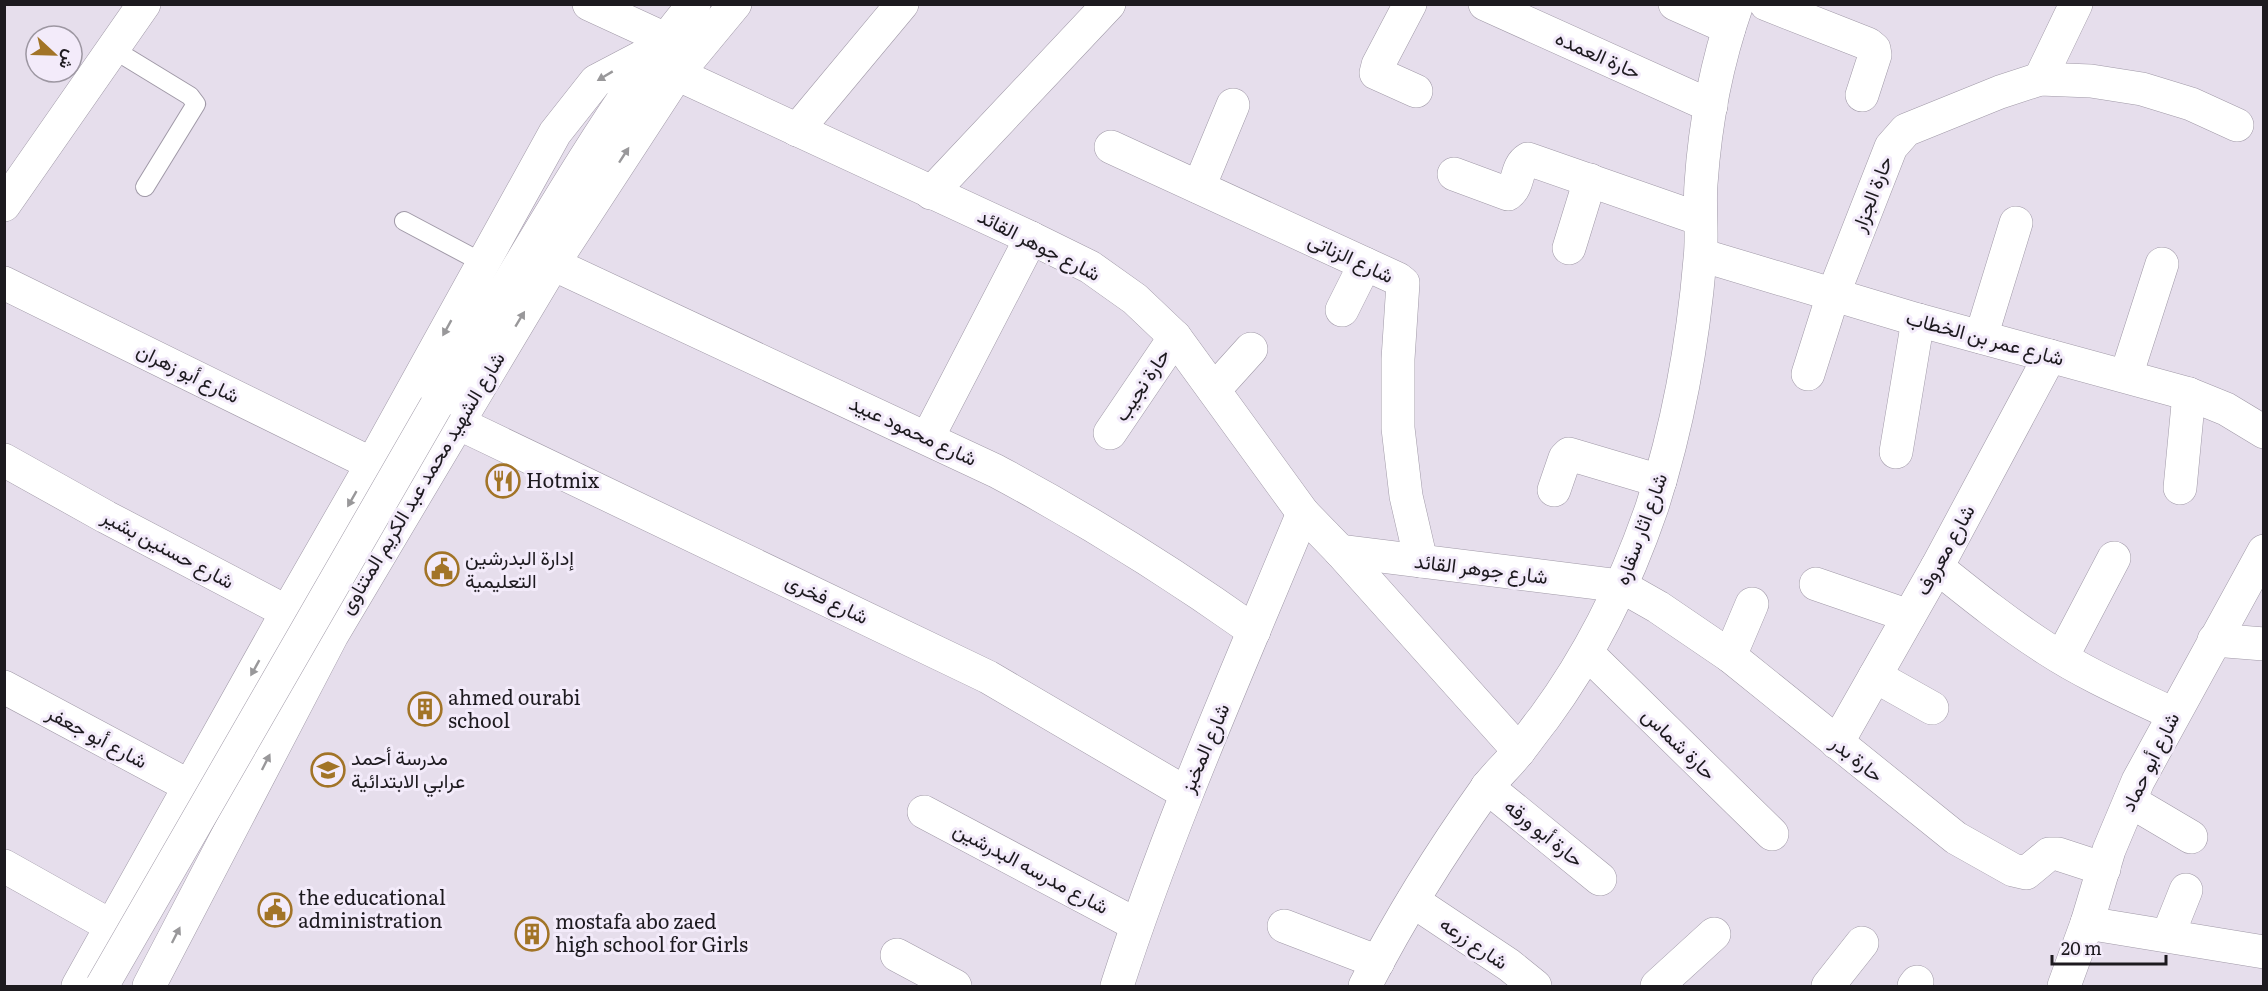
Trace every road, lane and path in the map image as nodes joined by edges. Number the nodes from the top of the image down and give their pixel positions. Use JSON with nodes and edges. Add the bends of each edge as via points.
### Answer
{"nodes":[{"id":1,"x":144,"y":4,"type":"edge"},
{"id":2,"x":589,"y":4,"type":"edge"},
{"id":3,"x":694,"y":4,"type":"edge"},
{"id":4,"x":735,"y":4,"type":"edge"},
{"id":5,"x":902,"y":4,"type":"edge"},
{"id":6,"x":1109,"y":4,"type":"edge"},
{"id":7,"x":1410,"y":4,"type":"edge"},
{"id":8,"x":1485,"y":4,"type":"edge"},
{"id":9,"x":1675,"y":4,"type":"edge"},
{"id":10,"x":1766,"y":4,"type":"edge"},
{"id":11,"x":2073,"y":6,"type":"edge"},
{"id":12,"x":1733,"y":16,"type":"edge"},
{"id":13,"x":661,"y":44,"type":"junction"},
{"id":14,"x":113,"y":49,"type":"junction"},
{"id":15,"x":677,"y":74,"type":"junction"},
{"id":16,"x":2040,"y":79,"type":"junction"},
{"id":17,"x":1416,"y":91,"type":"dead end"},
{"id":18,"x":1862,"y":94,"type":"dead end"},
{"id":19,"x":1233,"y":105,"type":"dead end"},
{"id":20,"x":1711,"y":106,"type":"junction"},
{"id":21,"x":2237,"y":125,"type":"dead end"},
{"id":22,"x":797,"y":130,"type":"junction"},
{"id":23,"x":1111,"y":147,"type":"dead end"},
{"id":24,"x":1454,"y":174,"type":"dead end"},
{"id":25,"x":1590,"y":180,"type":"junction"},
{"id":26,"x":145,"y":187,"type":"dead end"},
{"id":27,"x":1199,"y":188,"type":"junction"},
{"id":28,"x":931,"y":193,"type":"junction"},
{"id":29,"x":4,"y":205,"type":"edge"},
{"id":30,"x":1700,"y":219,"type":"junction"},
{"id":31,"x":404,"y":221,"type":"dead end"},
{"id":32,"x":2016,"y":223,"type":"dead end"},
{"id":33,"x":1031,"y":238,"type":"junction"},
{"id":34,"x":1569,"y":248,"type":"dead end"},
{"id":35,"x":1701,"y":255,"type":"junction"},
{"id":36,"x":483,"y":263,"type":"junction"},
{"id":37,"x":553,"y":264,"type":"junction"},
{"id":38,"x":1365,"y":264,"type":"junction"},
{"id":39,"x":2162,"y":264,"type":"dead end"},
{"id":40,"x":4,"y":283,"type":"edge"},
{"id":41,"x":1833,"y":295,"type":"junction"},
{"id":42,"x":1342,"y":310,"type":"dead end"},
{"id":43,"x":1918,"y":320,"type":"junction"},
{"id":44,"x":1175,"y":337,"type":"junction"},
{"id":45,"x":1981,"y":337,"type":"junction"},
{"id":46,"x":1251,"y":349,"type":"dead end"},
{"id":47,"x":2050,"y":356,"type":"junction"},
{"id":48,"x":1808,"y":374,"type":"dead end"},
{"id":49,"x":2126,"y":376,"type":"junction"},
{"id":50,"x":1214,"y":390,"type":"junction"},
{"id":51,"x":2189,"y":394,"type":"junction"},
{"id":52,"x":447,"y":414,"type":"junction"},
{"id":53,"x":2264,"y":432,"type":"edge"},
{"id":54,"x":1110,"y":433,"type":"dead end"},
{"id":55,"x":928,"y":437,"type":"junction"},
{"id":56,"x":1896,"y":452,"type":"dead end"},
{"id":57,"x":4,"y":460,"type":"edge"},
{"id":58,"x":372,"y":464,"type":"junction"},
{"id":59,"x":1660,"y":481,"type":"junction"},
{"id":60,"x":2180,"y":488,"type":"dead end"},
{"id":61,"x":1554,"y":490,"type":"dead end"},
{"id":62,"x":1303,"y":513,"type":"junction"},
{"id":63,"x":1340,"y":551,"type":"junction"},
{"id":64,"x":2264,"y":551,"type":"edge"},
{"id":65,"x":2114,"y":558,"type":"dead end"},
{"id":66,"x":1421,"y":561,"type":"junction"},
{"id":67,"x":1937,"y":567,"type":"junction"},
{"id":68,"x":1816,"y":584,"type":"dead end"},
{"id":69,"x":1621,"y":586,"type":"junction"},
{"id":70,"x":1752,"y":604,"type":"dead end"},
{"id":71,"x":287,"y":612,"type":"junction"},
{"id":72,"x":1909,"y":616,"type":"junction"},
{"id":73,"x":1254,"y":631,"type":"junction"},
{"id":74,"x":332,"y":635,"type":"junction"},
{"id":75,"x":2214,"y":640,"type":"junction"},
{"id":76,"x":2264,"y":644,"type":"edge"},
{"id":77,"x":1587,"y":653,"type":"junction"},
{"id":78,"x":1730,"y":656,"type":"junction"},
{"id":79,"x":2062,"y":657,"type":"junction"},
{"id":80,"x":1875,"y":676,"type":"junction"},
{"id":81,"x":4,"y":687,"type":"edge"},
{"id":82,"x":1932,"y":708,"type":"dead end"},
{"id":83,"x":2173,"y":714,"type":"junction"},
{"id":84,"x":1837,"y":743,"type":"junction"},
{"id":85,"x":1519,"y":751,"type":"junction"},
{"id":86,"x":189,"y":786,"type":"junction"},
{"id":87,"x":1487,"y":787,"type":"junction"},
{"id":88,"x":1186,"y":793,"type":"junction"},
{"id":89,"x":2130,"y":801,"type":"junction"},
{"id":90,"x":924,"y":812,"type":"dead end"},
{"id":91,"x":1772,"y":834,"type":"dead end"},
{"id":92,"x":2191,"y":837,"type":"dead end"},
{"id":93,"x":4,"y":866,"type":"edge"},
{"id":94,"x":2104,"y":869,"type":"junction"},
{"id":95,"x":1600,"y":879,"type":"dead end"},
{"id":96,"x":2186,"y":890,"type":"dead end"},
{"id":97,"x":1413,"y":901,"type":"junction"},
{"id":98,"x":2087,"y":923,"type":"junction"},
{"id":99,"x":1137,"y":925,"type":"junction"},
{"id":100,"x":111,"y":926,"type":"junction"},
{"id":101,"x":1284,"y":926,"type":"dead end"},
{"id":102,"x":1714,"y":934,"type":"dead end"},
{"id":103,"x":2168,"y":935,"type":"junction"},
{"id":104,"x":1862,"y":943,"type":"dead end"},
{"id":105,"x":2264,"y":952,"type":"edge"},
{"id":106,"x":897,"y":956,"type":"dead end"},
{"id":107,"x":1371,"y":974,"type":"edge"},
{"id":108,"x":1503,"y":976,"type":"edge"},
{"id":109,"x":78,"y":987,"type":"edge"},
{"id":110,"x":102,"y":987,"type":"edge"},
{"id":111,"x":149,"y":987,"type":"edge"},
{"id":112,"x":955,"y":987,"type":"edge"},
{"id":113,"x":1117,"y":987,"type":"edge"},
{"id":114,"x":1534,"y":987,"type":"edge"},
{"id":115,"x":1657,"y":987,"type":"edge"},
{"id":116,"x":1828,"y":987,"type":"edge"},
{"id":117,"x":2064,"y":987,"type":"edge"}],
"edges":[{"from":1,"to":14,"type":"street"},
{"from":2,"to":13,"type":"street"},
{"from":3,"to":13,"type":"street"},
{"from":4,"to":15,"type":"street","name":"شارع الشهيد محمد عبد الكريم المتناوى"},
{"from":5,"to":22,"type":"street"},
{"from":6,"to":28,"type":"street"},
{"from":7,"to":17,"type":"street","via":[[1376,73]]},
{"from":8,"to":20,"type":"street","name":"حارة العمده"},
{"from":9,"to":12,"type":"street"},
{"from":10,"to":18,"type":"street","via":[[1874,49]]},
{"from":11,"to":16,"type":"street"},
{"from":12,"to":20,"type":"street","name":"شارع اثار سقاره"},
{"from":13,"to":36,"type":"street","one_way":true,"via":[[596,81],[555,133]]},
{"from":13,"to":52,"type":"street","via":[[560,197]]},
{"from":14,"to":26,"type":"lane","via":[[194,99],[196,104]]},
{"from":14,"to":29,"type":"street"},
{"from":15,"to":22,"type":"street","name":"شارع جوهر القائد"},
{"from":37,"to":15,"type":"street","name":"شارع الشهيد محمد عبد الكريم المتناوى","one_way":true},
{"from":16,"to":21,"type":"street","name":"حارة الجزار","via":[[2142,89],[2191,104]]},
{"from":16,"to":41,"type":"street","name":"حارة الجزار","via":[[1906,130],[1891,147]]},
{"from":19,"to":27,"type":"street"},
{"from":20,"to":30,"type":"street","name":"شارع اثار سقاره"},
{"from":22,"to":28,"type":"street","name":"شارع جوهر القائد"},
{"from":23,"to":27,"type":"street","name":"شارع الزناتى"},
{"from":24,"to":25,"type":"street","via":[[1508,194],[1528,159]]},
{"from":25,"to":30,"type":"street"},
{"from":25,"to":34,"type":"street"},
{"from":27,"to":38,"type":"street","name":"شارع الزناتى"},
{"from":28,"to":33,"type":"street","name":"شارع جوهر القائد"},
{"from":30,"to":35,"type":"street","name":"شارع اثار سقاره"},
{"from":31,"to":36,"type":"lane"},
{"from":32,"to":45,"type":"street"},
{"from":33,"to":44,"type":"street","name":"شارع جوهر القائد","via":[[1089,267],[1135,298]]},
{"from":33,"to":55,"type":"street"},
{"from":35,"to":41,"type":"street","name":"شارع عمر بن الخطاب"},
{"from":35,"to":59,"type":"street","name":"شارع اثار سقاره","via":[[1691,349]]},
{"from":36,"to":58,"type":"street","one_way":true},
{"from":52,"to":37,"type":"street","name":"شارع الشهيد محمد عبد الكريم المتناوى","one_way":true},
{"from":37,"to":55,"type":"street","name":"شارع محمود عبيد"},
{"from":38,"to":42,"type":"street"},
{"from":38,"to":66,"type":"street","name":"شارع الزناتى","via":[[1403,283],[1398,428],[1406,496]]},
{"from":39,"to":49,"type":"street"},
{"from":40,"to":58,"type":"street","name":"شارع أبو زهران"},
{"from":41,"to":43,"type":"street","name":"شارع عمر بن الخطاب"},
{"from":41,"to":48,"type":"street","name":"حارة الجزار"},
{"from":43,"to":45,"type":"street","name":"شارع عمر بن الخطاب"},
{"from":43,"to":56,"type":"street"},
{"from":44,"to":50,"type":"street","name":"شارع جوهر القائد"},
{"from":44,"to":54,"type":"street","name":"حارة نجيب"},
{"from":45,"to":47,"type":"street","name":"شارع عمر بن الخطاب"},
{"from":46,"to":50,"type":"street"},
{"from":47,"to":49,"type":"street","name":"شارع عمر بن الخطاب"},
{"from":47,"to":67,"type":"street","name":"شارع معروف"},
{"from":49,"to":51,"type":"street","name":"شارع عمر بن الخطاب"},
{"from":50,"to":62,"type":"street","name":"شارع جوهر القائد"},
{"from":51,"to":53,"type":"street","name":"شارع عمر بن الخطاب","via":[[2226,409]]},
{"from":51,"to":60,"type":"street"},
{"from":52,"to":74,"type":"street","name":"شارع الشهيد محمد عبد الكريم المتناوى"},
{"from":52,"to":88,"type":"street","name":"شارع فخرى","via":[[988,677]]},
{"from":52,"to":110,"type":"street","bridge":true},
{"from":55,"to":73,"type":"street","name":"شارع محمود عبيد","via":[[1063,507],[1192,587]]},
{"from":57,"to":71,"type":"street","name":"شارع حسنين بشير"},
{"from":58,"to":71,"type":"street","one_way":true},
{"from":59,"to":61,"type":"street","via":[[1569,454]]},
{"from":59,"to":69,"type":"street","name":"شارع اثار سقاره"},
{"from":62,"to":63,"type":"street","name":"شارع جوهر القائد"},
{"from":62,"to":73,"type":"street","name":"شارع المخبز"},
{"from":63,"to":66,"type":"street","name":"شارع جوهر القائد"},
{"from":63,"to":85,"type":"street","name":"شارع جوهر القائد"},
{"from":64,"to":75,"type":"street","name":"شارع أبو حماد"},
{"from":65,"to":79,"type":"street"},
{"from":66,"to":69,"type":"street","name":"شارع جوهر القائد"},
{"from":67,"to":72,"type":"street","name":"شارع معروف"},
{"from":67,"to":79,"type":"street","via":[[1991,611]]},
{"from":68,"to":72,"type":"street"},
{"from":69,"to":77,"type":"street","name":"شارع اثار سقاره"},
{"from":69,"to":78,"type":"street","name":"حارة بدر"},
{"from":70,"to":78,"type":"street"},
{"from":71,"to":74,"type":"street","name":"شارع حسنين بشير"},
{"from":71,"to":86,"type":"street","one_way":true},
{"from":72,"to":80,"type":"street","name":"شارع معروف"},
{"from":73,"to":88,"type":"street","name":"شارع المخبز"},
{"from":111,"to":74,"type":"street","name":"شارع الشهيد محمد عبد الكريم المتناوى","one_way":true},
{"from":75,"to":76,"type":"street"},
{"from":75,"to":83,"type":"street","name":"شارع أبو حماد"},
{"from":77,"to":85,"type":"street","name":"شارع اثار سقاره"},
{"from":77,"to":91,"type":"street","name":"حارة شماس"},
{"from":78,"to":84,"type":"street","name":"حارة بدر"},
{"from":79,"to":83,"type":"street"},
{"from":80,"to":82,"type":"street"},
{"from":80,"to":84,"type":"street","name":"شارع معروف"},
{"from":81,"to":86,"type":"street","name":"شارع أبو جعفر"},
{"from":83,"to":89,"type":"street","name":"شارع أبو حماد"},
{"from":84,"to":94,"type":"street","name":"حارة بدر","via":[[1956,838],[2013,870],[2026,873],[2049,854]]},
{"from":85,"to":87,"type":"street","name":"شارع اثار سقاره"},
{"from":86,"to":100,"type":"street"},
{"from":87,"to":95,"type":"street","name":"حارة أبو ورقه"},
{"from":87,"to":97,"type":"street","name":"شارع اثار سقاره"},
{"from":88,"to":99,"type":"street","name":"شارع المخبز"},
{"from":89,"to":92,"type":"street"},
{"from":89,"to":94,"type":"street","name":"شارع أبو حماد"},
{"from":90,"to":99,"type":"street","name":"شارع مدرسه البدرشين"},
{"from":93,"to":100,"type":"street"},
{"from":94,"to":98,"type":"street","name":"شارع أبو حماد"},
{"from":96,"to":103,"type":"street"},
{"from":97,"to":107,"type":"street","name":"شارع اثار سقاره"},
{"from":97,"to":108,"type":"street","name":"شارع زرعه"},
{"from":98,"to":103,"type":"street"},
{"from":98,"to":117,"type":"street","name":"شارع أبو حماد"},
{"from":99,"to":113,"type":"street","name":"شارع المخبز"},
{"from":100,"to":109,"type":"street"},
{"from":101,"to":107,"type":"street"},
{"from":102,"to":115,"type":"street"},
{"from":103,"to":105,"type":"street"},
{"from":104,"to":116,"type":"street"},
{"from":106,"to":112,"type":"street"},
{"from":108,"to":114,"type":"street","name":"شارع زرعه"}]}
